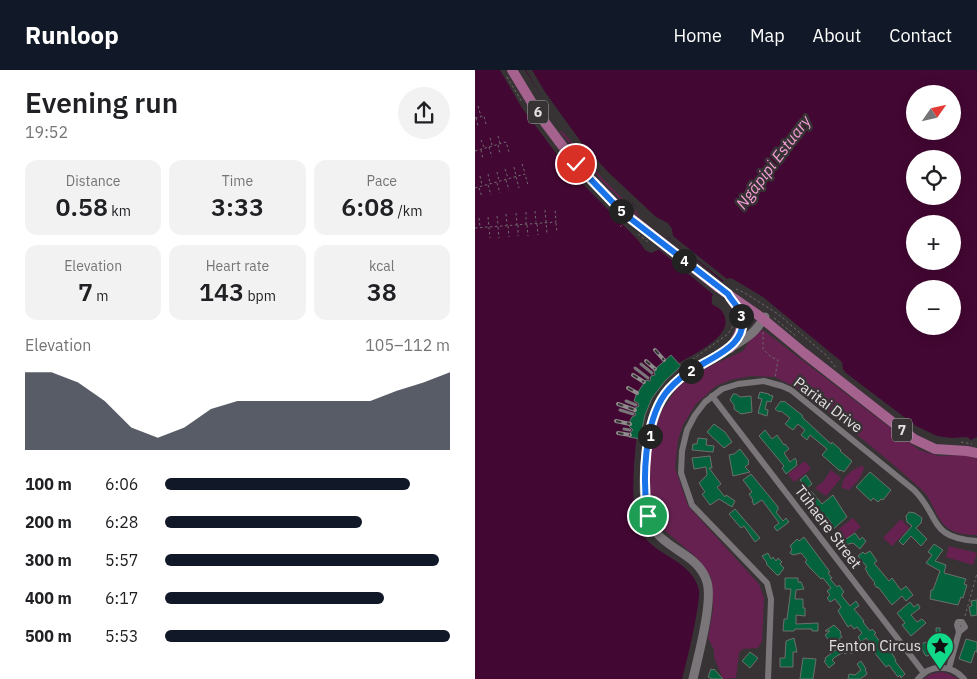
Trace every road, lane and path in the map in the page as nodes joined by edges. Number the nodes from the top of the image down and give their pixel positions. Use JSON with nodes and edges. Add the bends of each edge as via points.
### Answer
{"nodes":[{"id":1,"x":512,"y":70,"type":"edge"},
{"id":2,"x":478,"y":106,"type":"dead end"},
{"id":3,"x":481,"y":116,"type":"junction"},
{"id":4,"x":475,"y":118,"type":"edge"},
{"id":5,"x":486,"y":124,"type":"dead end"},
{"id":6,"x":478,"y":126,"type":"dead end"},
{"id":7,"x":498,"y":136,"type":"dead end"},
{"id":8,"x":490,"y":138,"type":"dead end"},
{"id":9,"x":481,"y":140,"type":"dead end"},
{"id":10,"x":499,"y":144,"type":"junction"},
{"id":11,"x":475,"y":146,"type":"edge"},
{"id":12,"x":492,"y":146,"type":"junction"},
{"id":13,"x":489,"y":147,"type":"junction"},
{"id":14,"x":484,"y":148,"type":"junction"},
{"id":15,"x":480,"y":149,"type":"junction"},
{"id":16,"x":475,"y":150,"type":"edge"},
{"id":17,"x":509,"y":152,"type":"dead end"},
{"id":18,"x":501,"y":154,"type":"dead end"},
{"id":19,"x":492,"y":157,"type":"dead end"},
{"id":20,"x":483,"y":159,"type":"dead end"},
{"id":21,"x":523,"y":164,"type":"dead end"},
{"id":22,"x":514,"y":167,"type":"dead end"},
{"id":23,"x":505,"y":169,"type":"dead end"},
{"id":24,"x":497,"y":172,"type":"dead end"},
{"id":25,"x":488,"y":174,"type":"dead end"},
{"id":26,"x":525,"y":174,"type":"junction"},
{"id":27,"x":480,"y":176,"type":"dead end"},
{"id":28,"x":516,"y":177,"type":"junction"},
{"id":29,"x":507,"y":179,"type":"junction"},
{"id":30,"x":498,"y":182,"type":"junction"},
{"id":31,"x":489,"y":184,"type":"junction"},
{"id":32,"x":528,"y":185,"type":"dead end"},
{"id":33,"x":482,"y":186,"type":"junction"},
{"id":34,"x":479,"y":187,"type":"junction"},
{"id":35,"x":475,"y":188,"type":"edge"},
{"id":36,"x":519,"y":188,"type":"dead end"},
{"id":37,"x":509,"y":190,"type":"dead end"},
{"id":38,"x":500,"y":193,"type":"dead end"},
{"id":39,"x":491,"y":194,"type":"dead end"},
{"id":40,"x":482,"y":197,"type":"dead end"},
{"id":41,"x":555,"y":209,"type":"dead end"},
{"id":42,"x":545,"y":210,"type":"dead end"},
{"id":43,"x":535,"y":211,"type":"dead end"},
{"id":44,"x":525,"y":212,"type":"dead end"},
{"id":45,"x":516,"y":213,"type":"dead end"},
{"id":46,"x":506,"y":214,"type":"dead end"},
{"id":47,"x":497,"y":216,"type":"dead end"},
{"id":48,"x":488,"y":217,"type":"dead end"},
{"id":49,"x":479,"y":218,"type":"dead end"},
{"id":50,"x":546,"y":222,"type":"junction"},
{"id":51,"x":556,"y":222,"type":"junction"},
{"id":52,"x":537,"y":223,"type":"junction"},
{"id":53,"x":527,"y":224,"type":"junction"},
{"id":54,"x":623,"y":224,"type":"dead end"},
{"id":55,"x":507,"y":225,"type":"junction"},
{"id":56,"x":517,"y":225,"type":"junction"},
{"id":57,"x":489,"y":226,"type":"junction"},
{"id":58,"x":498,"y":226,"type":"junction"},
{"id":59,"x":480,"y":227,"type":"junction"},
{"id":60,"x":620,"y":227,"type":"dead end"},
{"id":61,"x":475,"y":228,"type":"edge"},
{"id":62,"x":557,"y":233,"type":"dead end"},
{"id":63,"x":547,"y":234,"type":"dead end"},
{"id":64,"x":538,"y":235,"type":"dead end"},
{"id":65,"x":519,"y":236,"type":"dead end"},
{"id":66,"x":528,"y":236,"type":"dead end"},
{"id":67,"x":509,"y":237,"type":"dead end"},
{"id":68,"x":490,"y":238,"type":"dead end"},
{"id":69,"x":499,"y":238,"type":"dead end"},
{"id":70,"x":727,"y":291,"type":"junction"},
{"id":71,"x":762,"y":320,"type":"junction"},
{"id":72,"x":734,"y":321,"type":"dead end"},
{"id":73,"x":730,"y":348,"type":"junction"},
{"id":74,"x":641,"y":364,"type":"dead end"},
{"id":75,"x":635,"y":368,"type":"dead end"},
{"id":76,"x":683,"y":368,"type":"dead end"},
{"id":77,"x":837,"y":369,"type":"dead end"},
{"id":78,"x":652,"y":373,"type":"dead end"},
{"id":79,"x":648,"y":378,"type":"dead end"},
{"id":80,"x":775,"y":378,"type":"dead end"},
{"id":81,"x":712,"y":396,"type":"junction"},
{"id":82,"x":626,"y":400,"type":"dead end"},
{"id":83,"x":636,"y":405,"type":"dead end"},
{"id":84,"x":620,"y":410,"type":"dead end"},
{"id":85,"x":633,"y":414,"type":"dead end"},
{"id":86,"x":624,"y":429,"type":"dead end"},
{"id":87,"x":630,"y":430,"type":"dead end"},
{"id":88,"x":959,"y":442,"type":"dead end"},
{"id":89,"x":977,"y":449,"type":"edge"},
{"id":90,"x":977,"y":541,"type":"edge"},
{"id":91,"x":977,"y":573,"type":"edge"},
{"id":92,"x":962,"y":622,"type":"joint"},
{"id":93,"x":949,"y":668,"type":"junction"},
{"id":94,"x":923,"y":673,"type":"junction"},
{"id":95,"x":693,"y":679,"type":"edge"},
{"id":96,"x":768,"y":679,"type":"edge"},
{"id":97,"x":918,"y":679,"type":"edge"},
{"id":98,"x":964,"y":679,"type":"edge"}],
"edges":[{"from":1,"to":70,"type":"main road","number":"6","via":[[540,116],[576,164],[618,207]]},
{"from":2,"to":3,"type":"path"},
{"from":3,"to":4,"type":"path"},
{"from":3,"to":5,"type":"path","via":[[484,116]]},
{"from":4,"to":6,"type":"path"},
{"from":7,"to":10,"type":"path"},
{"from":8,"to":12,"type":"path"},
{"from":9,"to":14,"type":"path"},
{"from":10,"to":12,"type":"path"},
{"from":10,"to":17,"type":"path","via":[[506,142]]},
{"from":10,"to":18,"type":"path"},
{"from":11,"to":16,"type":"path"},
{"from":12,"to":13,"type":"path"},
{"from":13,"to":14,"type":"path"},
{"from":13,"to":19,"type":"path"},
{"from":14,"to":15,"type":"path"},
{"from":15,"to":16,"type":"path"},
{"from":15,"to":20,"type":"path"},
{"from":21,"to":26,"type":"path"},
{"from":22,"to":28,"type":"path"},
{"from":23,"to":29,"type":"path"},
{"from":24,"to":30,"type":"path"},
{"from":25,"to":31,"type":"path"},
{"from":26,"to":28,"type":"path"},
{"from":26,"to":32,"type":"path"},
{"from":27,"to":33,"type":"path"},
{"from":28,"to":29,"type":"path"},
{"from":28,"to":36,"type":"path"},
{"from":29,"to":30,"type":"path"},
{"from":29,"to":37,"type":"path"},
{"from":30,"to":31,"type":"path"},
{"from":30,"to":38,"type":"path"},
{"from":31,"to":33,"type":"path"},
{"from":31,"to":39,"type":"path"},
{"from":33,"to":34,"type":"path"},
{"from":34,"to":35,"type":"path"},
{"from":34,"to":40,"type":"path"},
{"from":41,"to":51,"type":"path"},
{"from":42,"to":50,"type":"path"},
{"from":43,"to":52,"type":"path"},
{"from":44,"to":53,"type":"path"},
{"from":45,"to":56,"type":"path"},
{"from":46,"to":55,"type":"path"},
{"from":47,"to":58,"type":"path"},
{"from":48,"to":57,"type":"path"},
{"from":49,"to":59,"type":"path"},
{"from":50,"to":51,"type":"path"},
{"from":50,"to":52,"type":"path"},
{"from":50,"to":63,"type":"path"},
{"from":51,"to":62,"type":"path"},
{"from":52,"to":53,"type":"path"},
{"from":52,"to":64,"type":"path"},
{"from":53,"to":56,"type":"path"},
{"from":53,"to":66,"type":"path"},
{"from":54,"to":60,"type":"path"},
{"from":55,"to":56,"type":"path"},
{"from":55,"to":58,"type":"path"},
{"from":55,"to":67,"type":"path"},
{"from":56,"to":65,"type":"path"},
{"from":57,"to":58,"type":"path"},
{"from":57,"to":59,"type":"path"},
{"from":57,"to":68,"type":"path"},
{"from":58,"to":69,"type":"path"},
{"from":59,"to":61,"type":"path"},
{"from":70,"to":71,"type":"main road","number":"6"},
{"from":70,"to":73,"type":"main road","number":"6","via":[[741,320],[739,335]]},
{"from":70,"to":77,"type":"path","via":[[745,293],[773,311],[827,356]]},
{"from":71,"to":73,"type":"main road","via":[[752,333]]},
{"from":71,"to":80,"type":"path","via":[[763,349],[778,360]]},
{"from":71,"to":89,"type":"main road","number":"7","via":[[919,442],[935,449]]},
{"from":72,"to":76,"type":"path","via":[[728,334]]},
{"from":73,"to":95,"type":"main road","via":[[688,373],[665,395],[653,417],[645,474],[645,502],[651,523],[660,536],[697,564],[708,586],[708,604]]},
{"from":74,"to":78,"type":"lane"},
{"from":75,"to":79,"type":"lane"},
{"from":81,"to":90,"type":"street","name":"Paritai Drive","via":[[733,385],[755,381],[791,390],[914,490],[942,530],[958,539]]},
{"from":81,"to":94,"type":"street","name":"Tūhaere Street"},
{"from":81,"to":96,"type":"street","name":"Paritai Drive","via":[[699,409],[687,430],[681,473],[695,508],[767,583],[771,599]]},
{"from":82,"to":83,"type":"lane"},
{"from":84,"to":85,"type":"lane"},
{"from":86,"to":87,"type":"lane"},
{"from":88,"to":89,"type":"path","via":[[968,442]]},
{"from":91,"to":92,"type":"path"},
{"from":92,"to":93,"type":"street","via":[[957,625],[959,632]]},
{"from":93,"to":94,"type":"street"},
{"from":93,"to":98,"type":"street"},
{"from":94,"to":97,"type":"street"}]}
